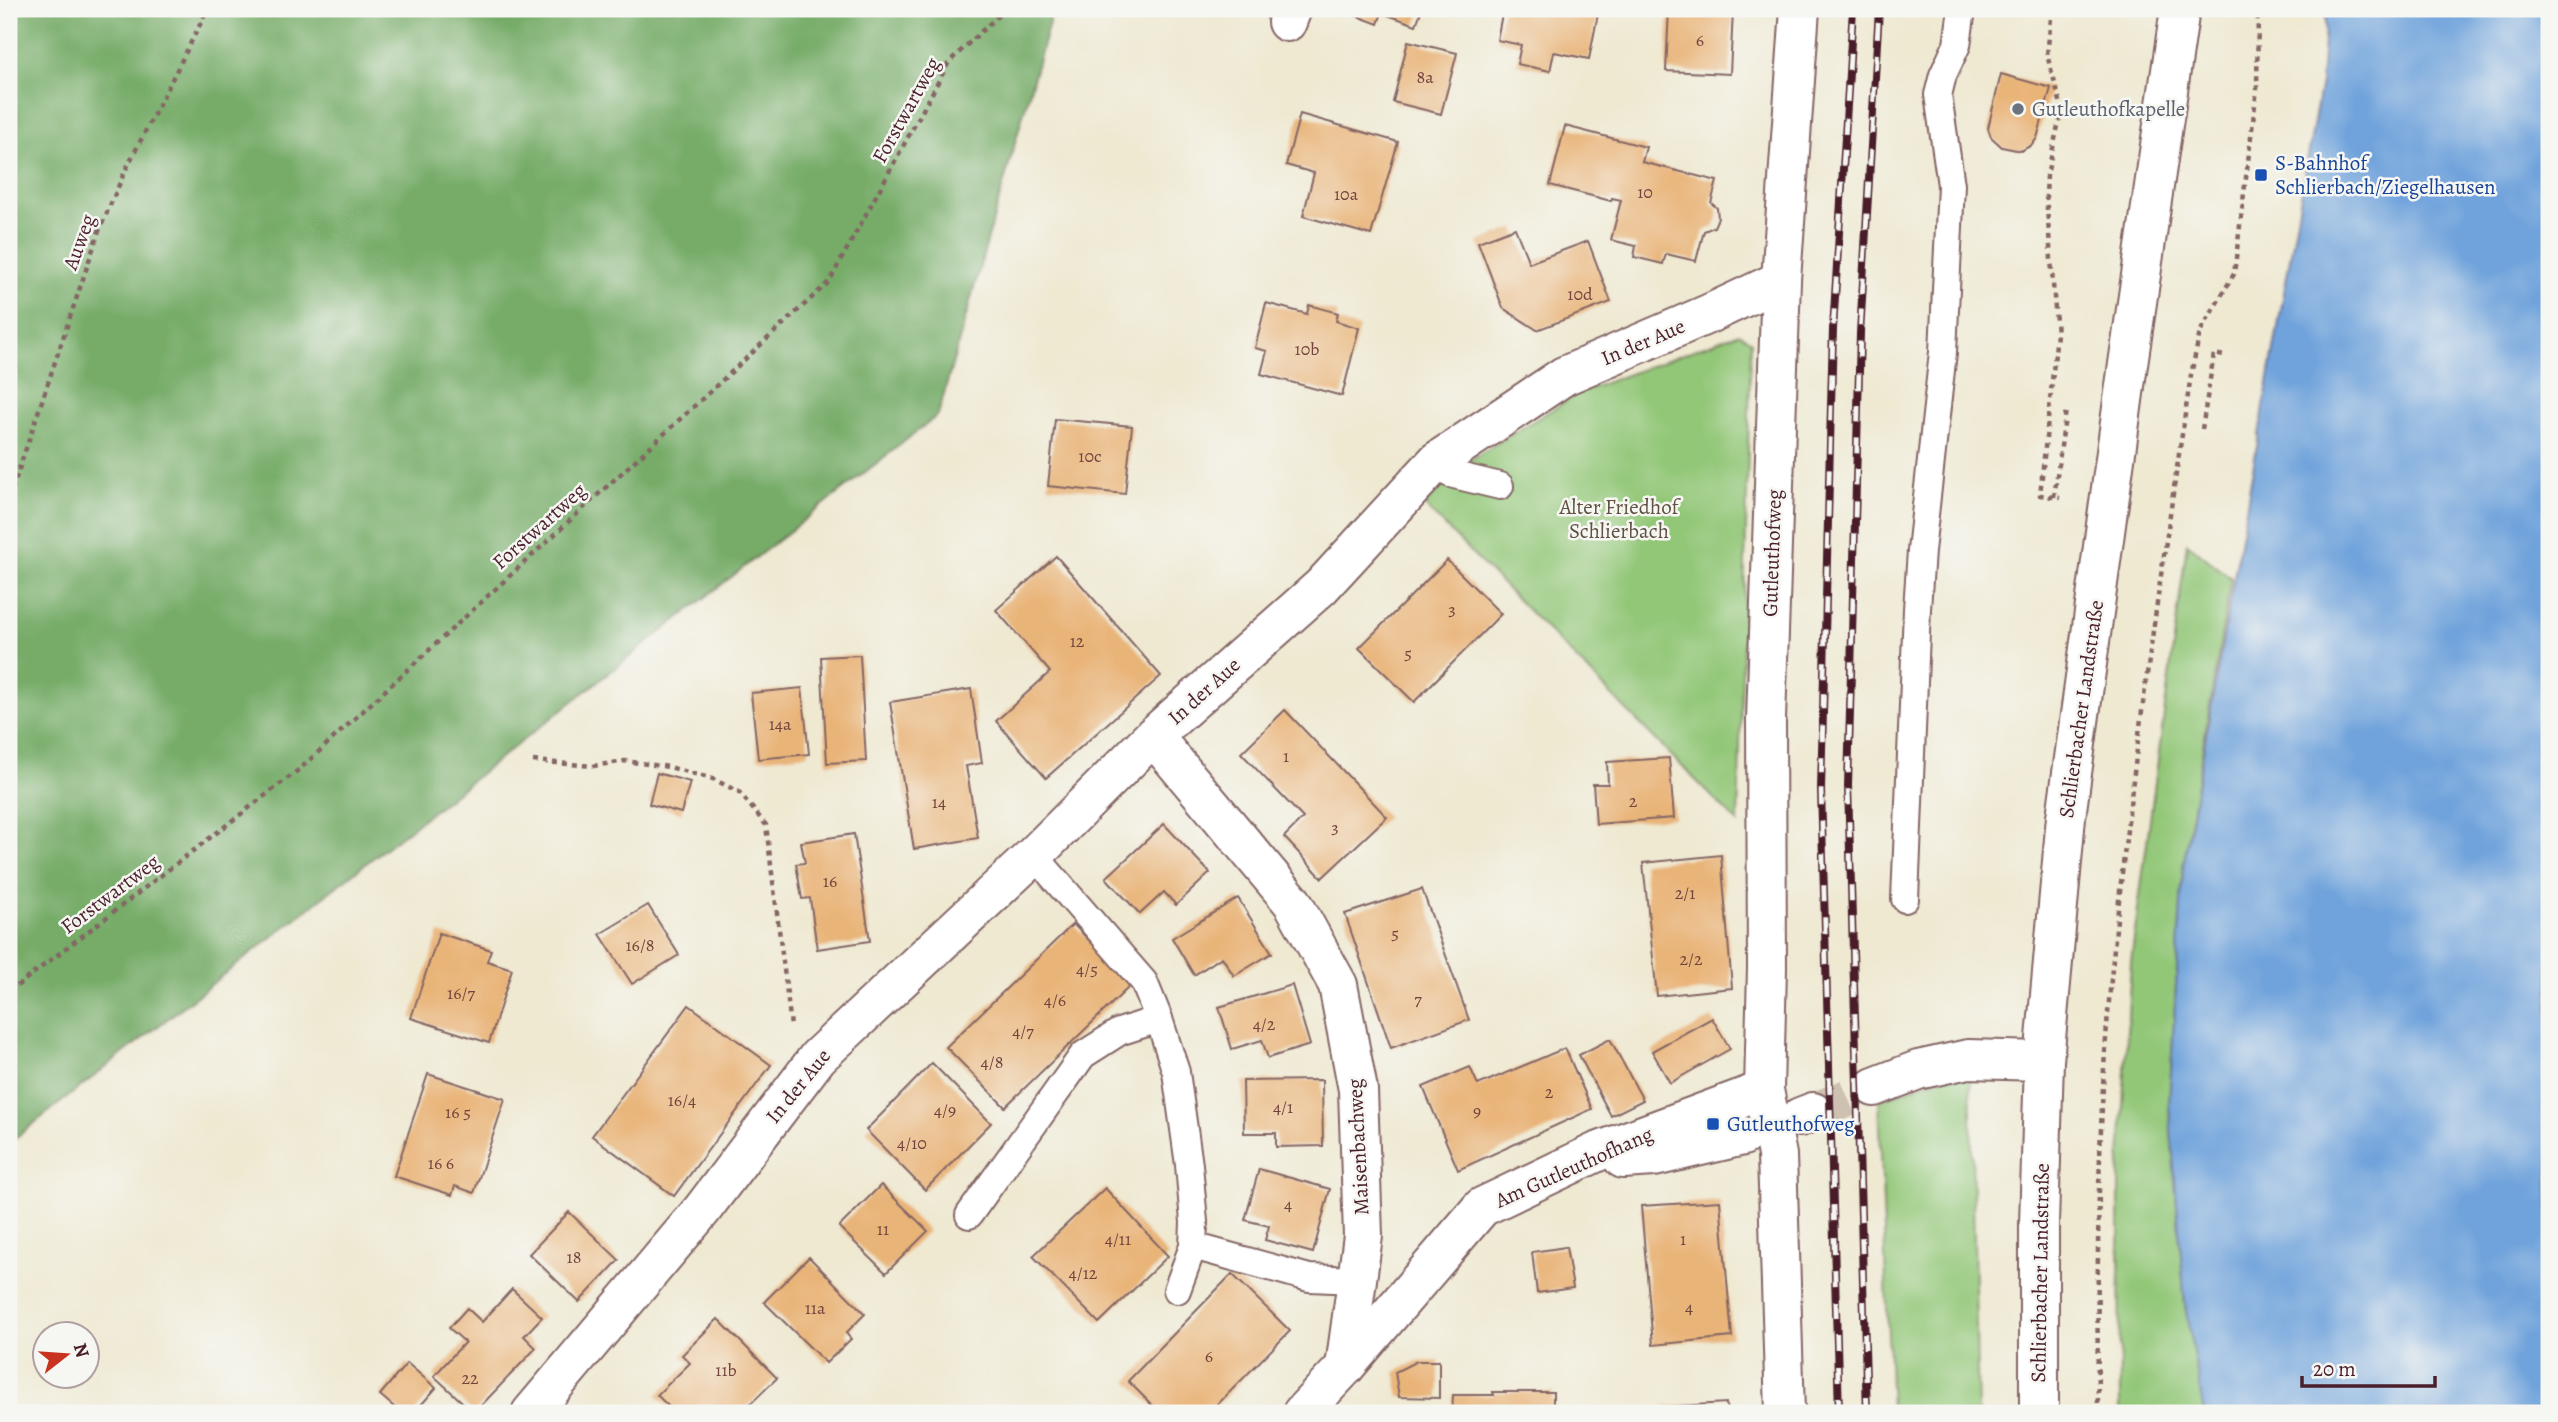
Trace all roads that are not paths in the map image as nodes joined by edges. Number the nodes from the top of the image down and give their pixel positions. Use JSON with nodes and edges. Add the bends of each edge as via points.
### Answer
{"nodes":[{"id":1,"x":1800,"y":9,"type":"edge"},
{"id":2,"x":1962,"y":9,"type":"edge"},
{"id":3,"x":2180,"y":9,"type":"edge"},
{"id":4,"x":1781,"y":280,"type":"junction"},
{"id":5,"x":1437,"y":461,"type":"junction"},
{"id":6,"x":1500,"y":486,"type":"dead end"},
{"id":7,"x":1153,"y":736,"type":"junction"},
{"id":8,"x":1034,"y":855,"type":"junction"},
{"id":9,"x":1905,"y":898,"type":"dead end"},
{"id":10,"x":1159,"y":1019,"type":"junction"},
{"id":11,"x":2044,"y":1061,"type":"junction"},
{"id":12,"x":1874,"y":1087,"type":"tunnel mouth"},
{"id":13,"x":1764,"y":1090,"type":"junction"},
{"id":14,"x":1743,"y":1136,"type":"dead end"},
{"id":15,"x":1597,"y":1152,"type":"junction"},
{"id":16,"x":969,"y":1215,"type":"dead end"},
{"id":17,"x":1193,"y":1246,"type":"junction"},
{"id":18,"x":1357,"y":1280,"type":"junction"},
{"id":19,"x":1177,"y":1290,"type":"dead end"},
{"id":20,"x":1345,"y":1367,"type":"junction"},
{"id":21,"x":531,"y":1413,"type":"edge"},
{"id":22,"x":1302,"y":1413,"type":"edge"},
{"id":23,"x":1785,"y":1413,"type":"edge"},
{"id":24,"x":2039,"y":1413,"type":"edge"}],
"edges":[{"from":1,"to":4,"type":"street"},
{"from":2,"to":9,"type":"lane","via":[[1957,45],[1938,95],[1951,185],[1943,352],[1918,597]]},
{"from":3,"to":11,"type":"street","name":"Schlierbacher Landstraße","via":[[2068,804]]},
{"from":4,"to":5,"type":"street","name":"In der Aue","via":[[1564,376]]},
{"from":4,"to":13,"type":"street","name":"Gutleuthofweg","via":[[1766,720]]},
{"from":5,"to":6,"type":"lane","via":[[1450,474]]},
{"from":5,"to":7,"type":"street","name":"In der Aue","via":[[1321,587]]},
{"from":7,"to":8,"type":"street","name":"In der Aue"},
{"from":7,"to":18,"type":"street","name":"Maisenbachweg","via":[[1293,903],[1338,985],[1358,1090],[1363,1236]]},
{"from":8,"to":10,"type":"lane","via":[[1144,982]]},
{"from":8,"to":21,"type":"street","name":"In der Aue","via":[[818,1057],[702,1210]]},
{"from":10,"to":16,"type":"lane","via":[[1119,1032],[1083,1055]]},
{"from":10,"to":17,"type":"lane","via":[[1178,1085],[1189,1165]]},
{"from":11,"to":12,"type":"street","via":[[1968,1059],[1918,1070]]},
{"from":11,"to":24,"type":"street","name":"Schlierbacher Landstraße"},
{"from":13,"to":15,"type":"street","name":"Am Gutleuthofhang"},
{"from":13,"to":23,"type":"street","name":"Gutleuthofweg","via":[[1777,1154]]},
{"from":14,"to":15,"type":"street","via":[[1654,1157],[1623,1160]]},
{"from":15,"to":20,"type":"street","name":"Am Gutleuthofhang","via":[[1482,1207]]},
{"from":17,"to":18,"type":"lane","via":[[1309,1278]]},
{"from":17,"to":19,"type":"lane"},
{"from":18,"to":20,"type":"street","name":"Maisenbachweg"},
{"from":20,"to":22,"type":"street","name":"Am Gutleuthofhang"}]}
